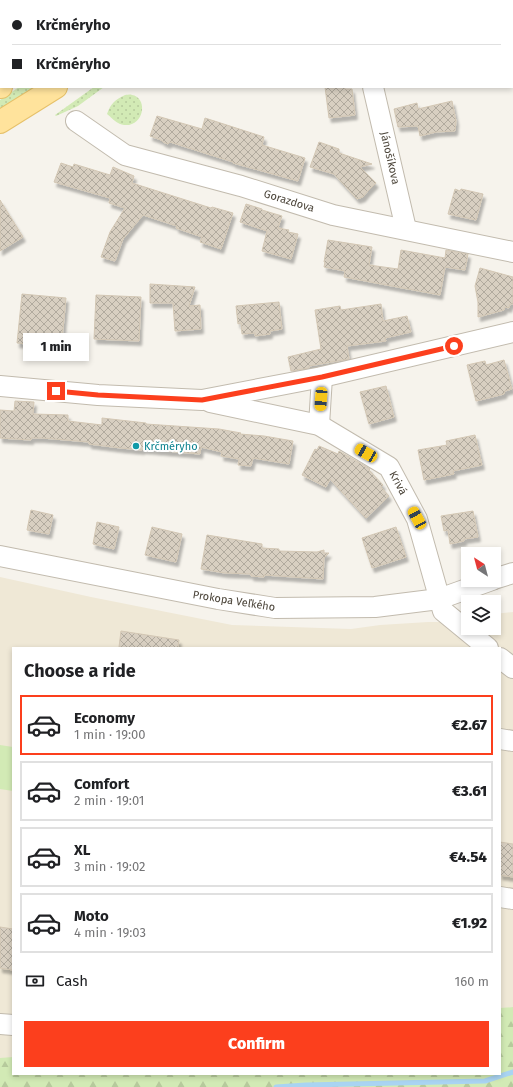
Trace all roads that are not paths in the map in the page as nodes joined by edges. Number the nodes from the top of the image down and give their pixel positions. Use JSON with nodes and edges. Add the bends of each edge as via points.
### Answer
{"nodes":[{"id":1,"x":54,"y":88,"type":"edge"},
{"id":2,"x":373,"y":88,"type":"edge"},
{"id":3,"x":76,"y":121,"type":"dead end"},
{"id":4,"x":0,"y":122,"type":"edge"},
{"id":5,"x":406,"y":229,"type":"junction"},
{"id":6,"x":513,"y":252,"type":"edge"},
{"id":7,"x":513,"y":332,"type":"edge"},
{"id":8,"x":322,"y":377,"type":"junction"},
{"id":9,"x":0,"y":386,"type":"edge"},
{"id":10,"x":202,"y":400,"type":"junction"},
{"id":11,"x":319,"y":425,"type":"junction"},
{"id":12,"x":0,"y":556,"type":"edge"},
{"id":13,"x":513,"y":573,"type":"edge"},
{"id":14,"x":501,"y":577,"type":"edge"},
{"id":15,"x":473,"y":587,"type":"edge"},
{"id":16,"x":439,"y":599,"type":"junction"},
{"id":17,"x":487,"y":647,"type":"edge"},
{"id":18,"x":501,"y":659,"type":"edge"},
{"id":19,"x":513,"y":668,"type":"edge"},
{"id":20,"x":501,"y":739,"type":"edge"},
{"id":21,"x":513,"y":741,"type":"edge"},
{"id":22,"x":501,"y":897,"type":"edge"},
{"id":23,"x":513,"y":899,"type":"edge"},
{"id":24,"x":0,"y":1024,"type":"edge"},
{"id":25,"x":12,"y":1025,"type":"edge"}],
"edges":[{"from":1,"to":4,"type":"main road"},
{"from":2,"to":5,"type":"street","name":"Jánošíkova"},
{"from":3,"to":5,"type":"street","name":"Gorazdova","via":[[125,155],[333,214]]},
{"from":5,"to":6,"type":"street","name":"Gorazdova"},
{"from":7,"to":8,"type":"street"},
{"from":8,"to":10,"type":"street"},
{"from":8,"to":11,"type":"street"},
{"from":9,"to":10,"type":"street","via":[[98,395]]},
{"from":10,"to":11,"type":"street"},
{"from":11,"to":16,"type":"street","name":"Krivá","via":[[389,467],[417,518]]},
{"from":12,"to":16,"type":"street","name":"Prokopa Veľkého","via":[[275,608],[375,608]]},
{"from":13,"to":14,"type":"street","name":"Prokopa Veľkého"},
{"from":15,"to":16,"type":"street","name":"Prokopa Veľkého"},
{"from":16,"to":17,"type":"street","name":"Krivá","via":[[443,611]]},
{"from":18,"to":19,"type":"street"},
{"from":20,"to":21,"type":"street"},
{"from":22,"to":23,"type":"street"},
{"from":24,"to":25,"type":"street"}]}
